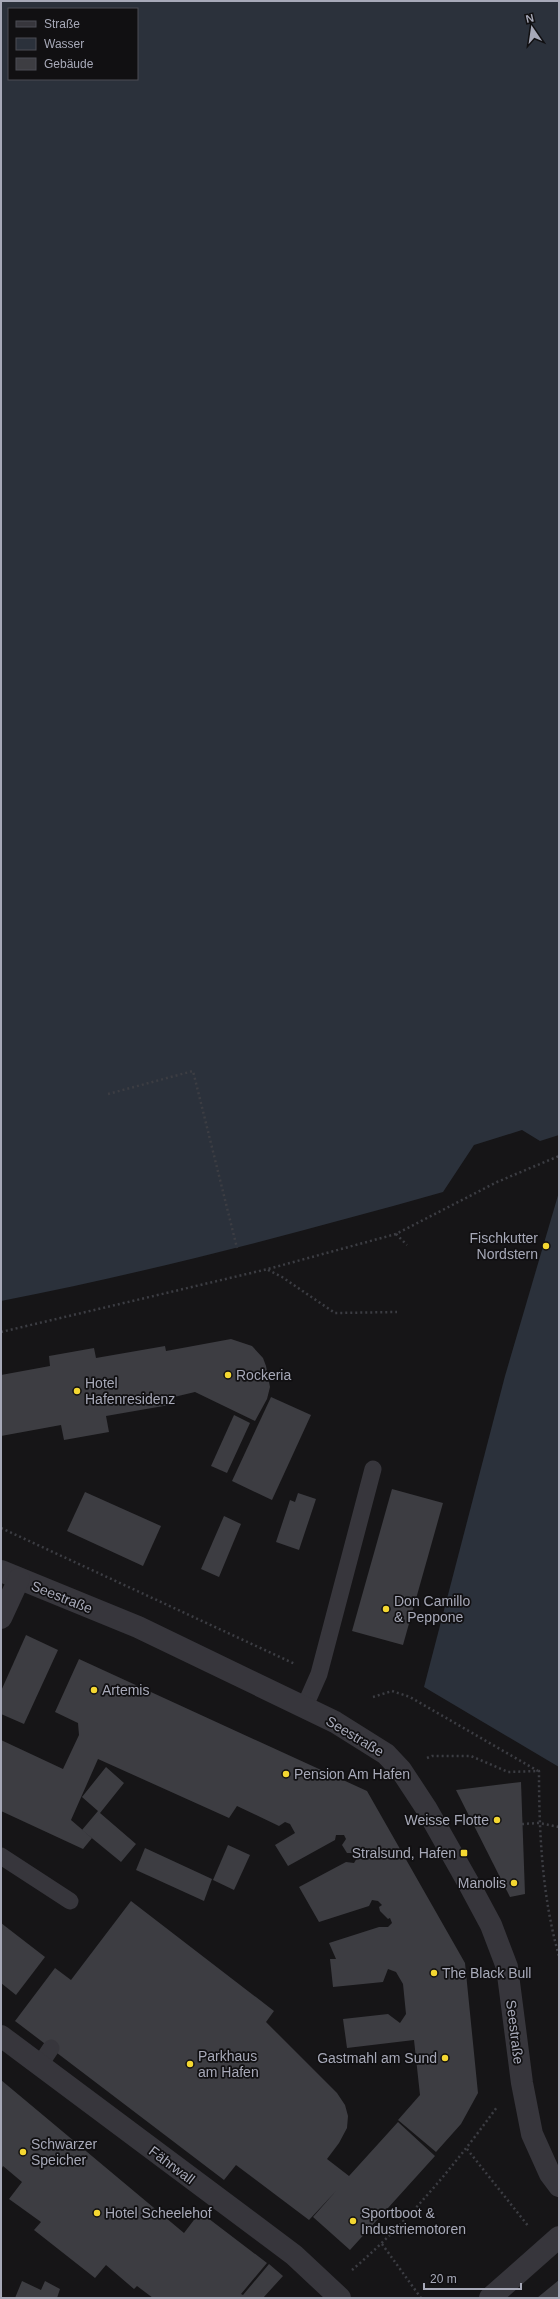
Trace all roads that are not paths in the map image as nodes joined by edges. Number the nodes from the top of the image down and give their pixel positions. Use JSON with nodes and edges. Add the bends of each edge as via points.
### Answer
{"nodes":[{"id":1,"x":373,"y":1469,"type":"dead end"},
{"id":2,"x":10,"y":1575,"type":"edge"},
{"id":3,"x":1,"y":1618,"type":"edge"},
{"id":4,"x":304,"y":1708,"type":"junction"},
{"id":5,"x":1,"y":1856,"type":"edge"},
{"id":6,"x":70,"y":1901,"type":"dead end"},
{"id":7,"x":1,"y":2036,"type":"edge"},
{"id":8,"x":50,"y":2048,"type":"dead end"},
{"id":9,"x":39,"y":2066,"type":"junction"},
{"id":10,"x":559,"y":2186,"type":"edge"},
{"id":11,"x":553,"y":2243,"type":"edge"},
{"id":12,"x":335,"y":2294,"type":"edge"},
{"id":13,"x":490,"y":2298,"type":"edge"}],
"edges":[{"from":1,"to":4,"type":"lane","via":[[319,1674]]},
{"from":2,"to":3,"type":"street"},
{"from":2,"to":4,"type":"street","name":"Seestraße","via":[[138,1627]]},
{"from":4,"to":10,"type":"street","name":"Seestraße","via":[[335,1722],[386,1754],[401,1770],[426,1808],[469,1884],[490,1925],[507,1967],[522,2083],[532,2134],[550,2174]]},
{"from":5,"to":6,"type":"lane"},
{"from":7,"to":9,"type":"street","name":"Fährwall"},
{"from":8,"to":9,"type":"lane"},
{"from":9,"to":12,"type":"street","name":"Fährwall","via":[[294,2255]]},
{"from":11,"to":13,"type":"street"}]}
